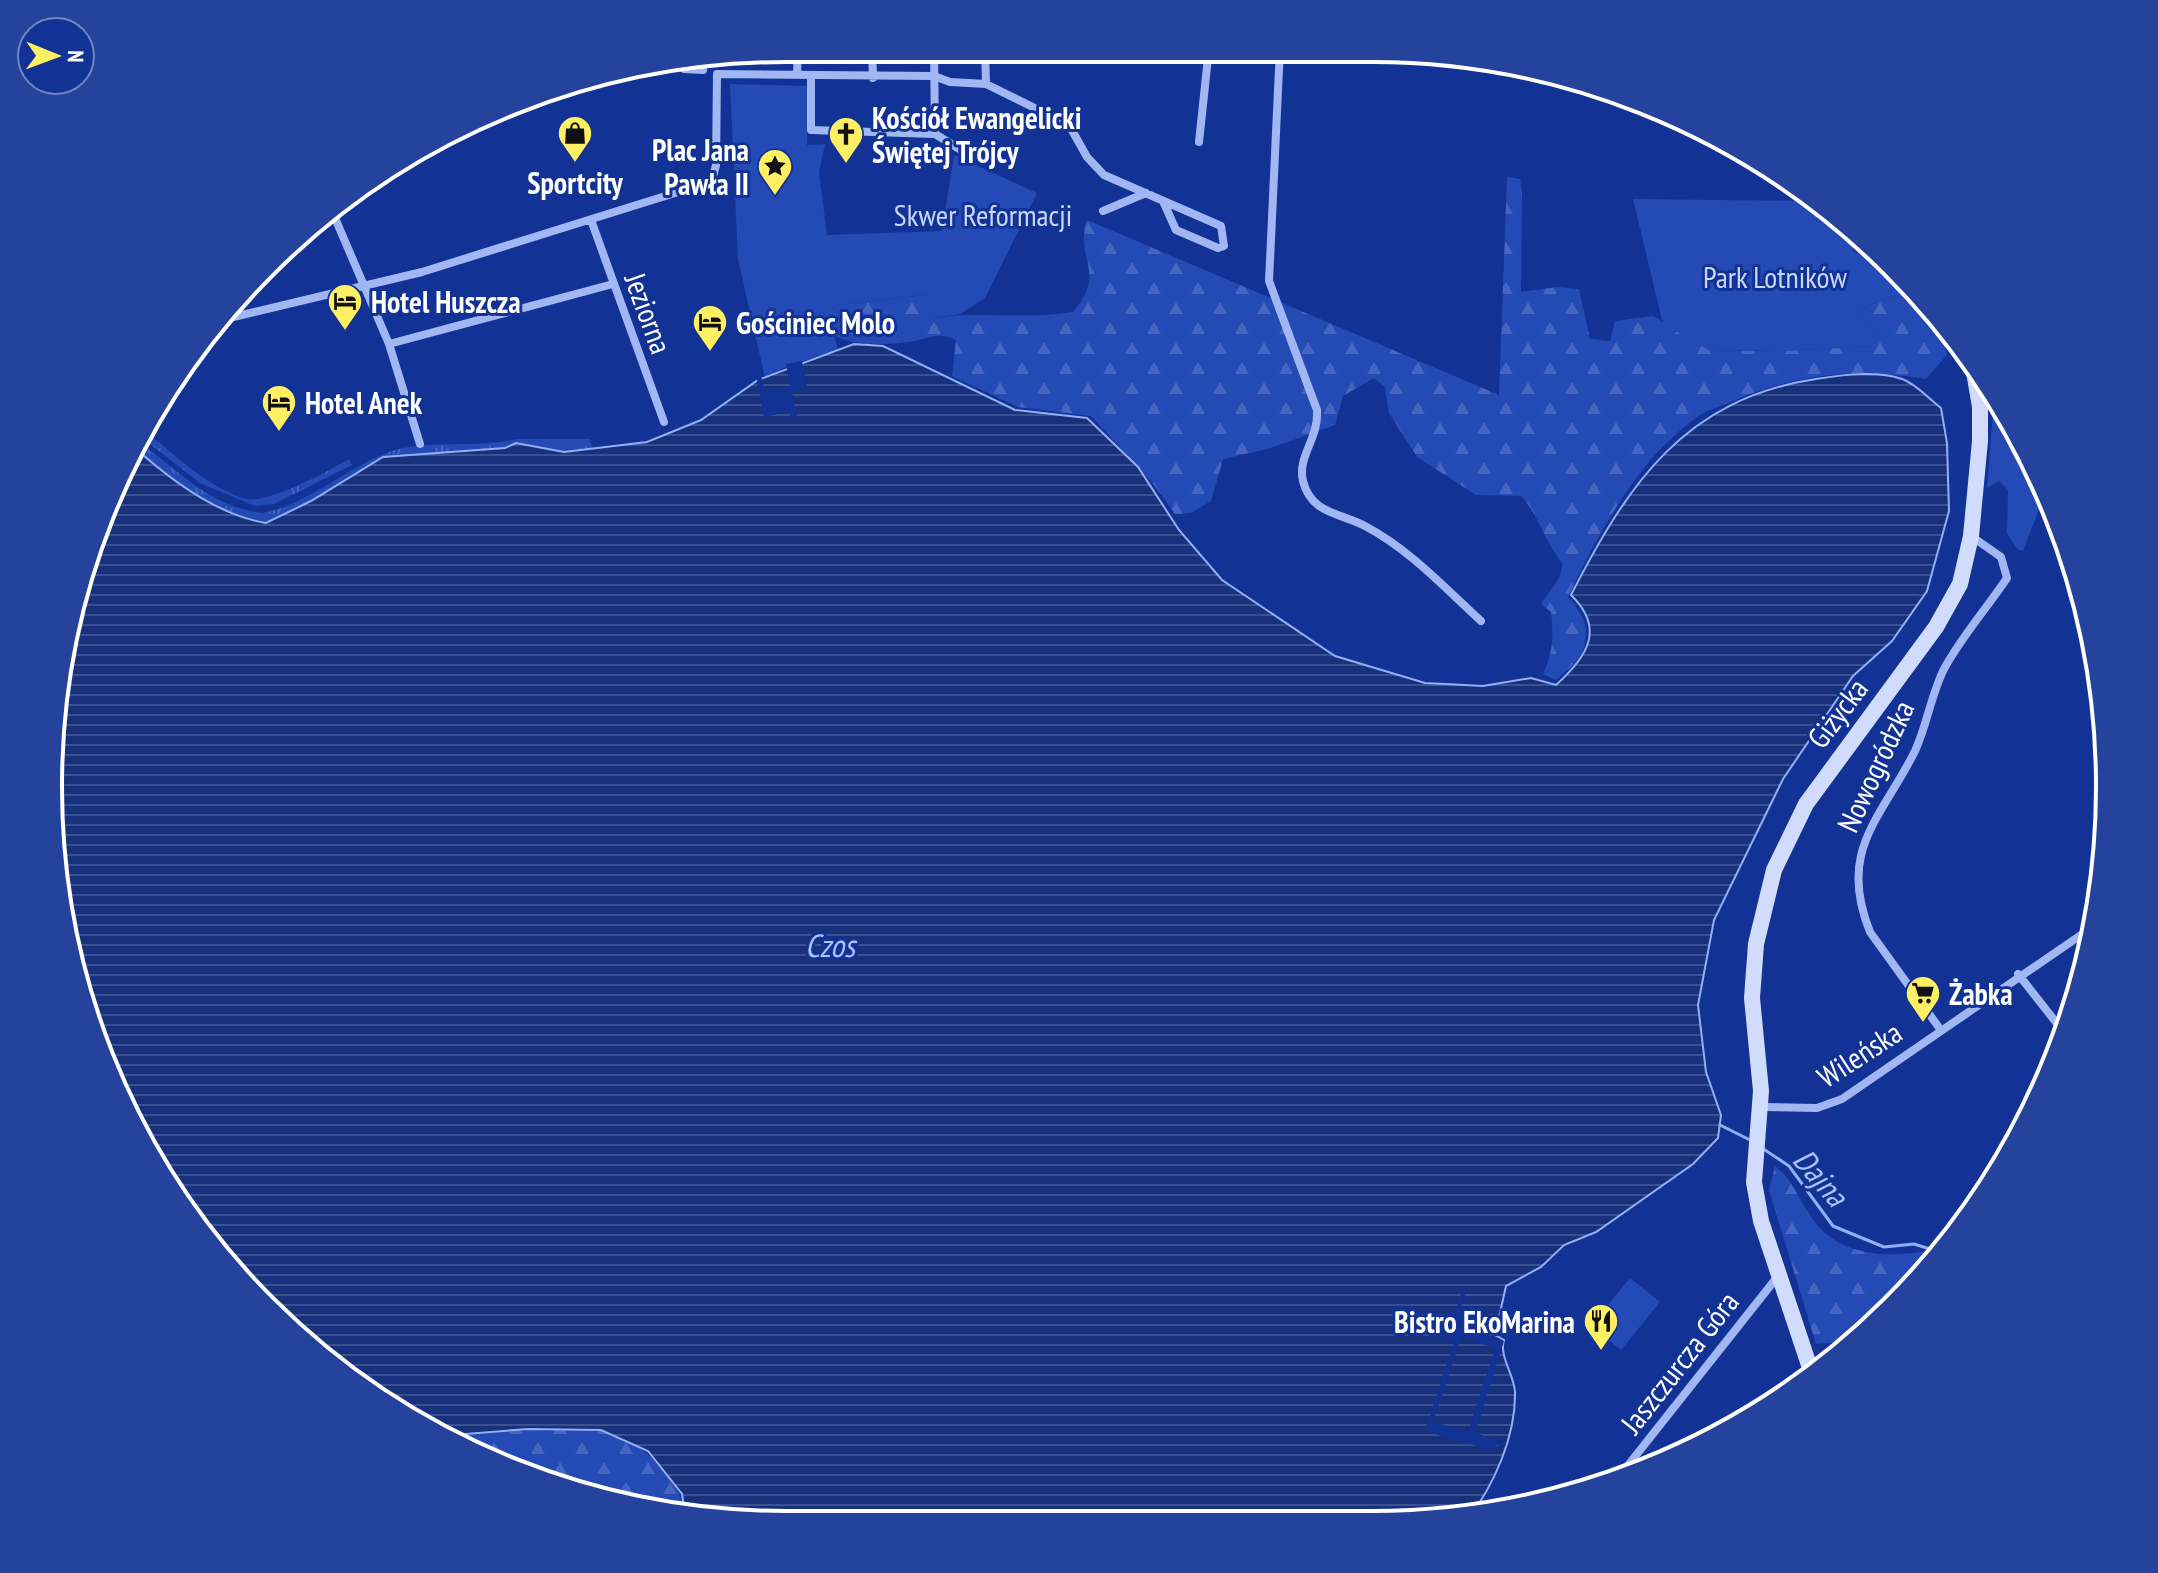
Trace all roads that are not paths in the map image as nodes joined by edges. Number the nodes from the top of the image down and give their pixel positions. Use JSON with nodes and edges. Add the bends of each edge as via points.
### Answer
{"nodes":[{"id":1,"x":797,"y":62,"type":"edge"},
{"id":2,"x":872,"y":62,"type":"edge"},
{"id":3,"x":934,"y":62,"type":"edge"},
{"id":4,"x":985,"y":62,"type":"edge"},
{"id":5,"x":1208,"y":62,"type":"edge"},
{"id":6,"x":1279,"y":62,"type":"edge"},
{"id":7,"x":686,"y":69,"type":"edge"},
{"id":8,"x":703,"y":70,"type":"dead end"},
{"id":9,"x":797,"y":75,"type":"junction"},
{"id":10,"x":934,"y":76,"type":"junction"},
{"id":11,"x":811,"y":77,"type":"junction"},
{"id":12,"x":873,"y":78,"type":"junction"},
{"id":13,"x":986,"y":84,"type":"junction"},
{"id":14,"x":935,"y":134,"type":"junction"},
{"id":15,"x":1199,"y":142,"type":"dead end"},
{"id":16,"x":961,"y":150,"type":"dead end"},
{"id":17,"x":1146,"y":193,"type":"junction"},
{"id":18,"x":1163,"y":201,"type":"junction"},
{"id":19,"x":1103,"y":211,"type":"dead end"},
{"id":20,"x":336,"y":220,"type":"edge"},
{"id":21,"x":591,"y":220,"type":"junction"},
{"id":22,"x":613,"y":284,"type":"junction"},
{"id":23,"x":364,"y":287,"type":"junction"},
{"id":24,"x":236,"y":317,"type":"edge"},
{"id":25,"x":389,"y":344,"type":"junction"},
{"id":26,"x":1977,"y":389,"type":"edge"},
{"id":27,"x":1982,"y":397,"type":"edge"},
{"id":28,"x":1980,"y":407,"type":"junction"},
{"id":29,"x":664,"y":422,"type":"dead end"},
{"id":30,"x":420,"y":444,"type":"dead end"},
{"id":31,"x":1971,"y":536,"type":"junction"},
{"id":32,"x":1481,"y":621,"type":"dead end"},
{"id":33,"x":2080,"y":935,"type":"edge"},
{"id":34,"x":2018,"y":974,"type":"junction"},
{"id":35,"x":2057,"y":1023,"type":"edge"},
{"id":36,"x":1940,"y":1029,"type":"junction"},
{"id":37,"x":1760,"y":1107,"type":"junction"},
{"id":38,"x":1778,"y":1276,"type":"junction"},
{"id":39,"x":1809,"y":1364,"type":"edge"},
{"id":40,"x":1629,"y":1463,"type":"edge"}],
"edges":[{"from":1,"to":9,"type":"street"},
{"from":2,"to":12,"type":"street"},
{"from":3,"to":10,"type":"street"},
{"from":4,"to":13,"type":"street"},
{"from":5,"to":15,"type":"street"},
{"from":6,"to":32,"type":"street","via":[[1269,281],[1317,410],[1318,428],[1302,462],[1303,481],[1326,513],[1364,526],[1406,553]]},
{"from":7,"to":8,"type":"street"},
{"from":9,"to":11,"type":"street"},
{"from":9,"to":21,"type":"street","via":[[717,74],[713,177]]},
{"from":10,"to":12,"type":"street"},
{"from":10,"to":13,"type":"street"},
{"from":10,"to":14,"type":"street"},
{"from":11,"to":12,"type":"street"},
{"from":11,"to":14,"type":"street","via":[[811,130]]},
{"from":13,"to":17,"type":"street","via":[[1069,125],[1104,175]]},
{"from":14,"to":16,"type":"street"},
{"from":17,"to":18,"type":"street"},
{"from":17,"to":19,"type":"street"},
{"from":18,"to":18,"type":"street","via":[[1221,226],[1224,246],[1176,230]]},
{"from":20,"to":23,"type":"street"},
{"from":21,"to":22,"type":"street","name":"Jeziorna"},
{"from":21,"to":23,"type":"street"},
{"from":22,"to":25,"type":"street"},
{"from":22,"to":29,"type":"street","name":"Jeziorna"},
{"from":23,"to":24,"type":"street"},
{"from":23,"to":25,"type":"street"},
{"from":25,"to":30,"type":"street"},
{"from":26,"to":28,"type":"street","name":"Giżycka"},
{"from":27,"to":28,"type":"street"},
{"from":28,"to":31,"type":"street","name":"Giżycka"},
{"from":31,"to":36,"type":"street","name":"Nowogródzka","via":[[2001,557],[2007,578],[1943,671],[1915,749],[1865,833],[1857,873],[1870,932]]},
{"from":31,"to":37,"type":"street","name":"Giżycka","via":[[1960,584],[1946,613],[1823,778],[1778,859],[1753,971]]},
{"from":33,"to":34,"type":"street","name":"Wileńska"},
{"from":34,"to":35,"type":"street"},
{"from":34,"to":36,"type":"street","name":"Wileńska"},
{"from":36,"to":37,"type":"street","name":"Wileńska","via":[[1842,1099],[1817,1108]]},
{"from":37,"to":38,"type":"street","name":"Giżycka","via":[[1754,1182]]},
{"from":38,"to":39,"type":"street"},
{"from":38,"to":40,"type":"street","name":"Jaszczurcza Góra"}]}
